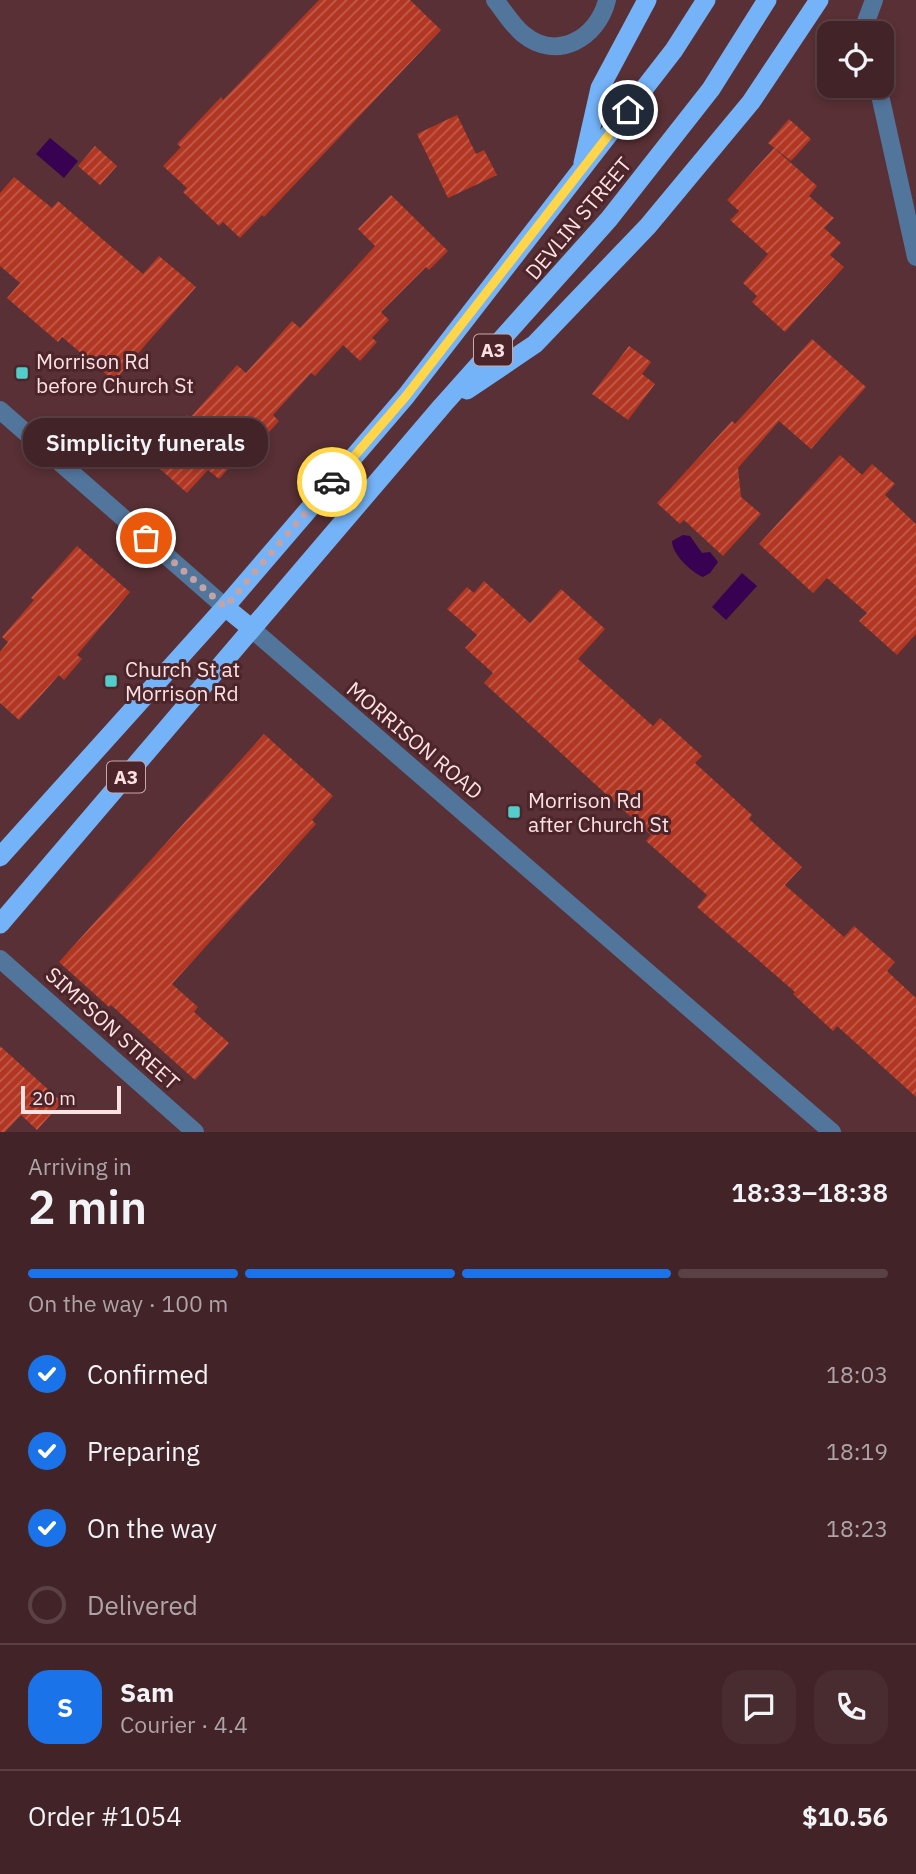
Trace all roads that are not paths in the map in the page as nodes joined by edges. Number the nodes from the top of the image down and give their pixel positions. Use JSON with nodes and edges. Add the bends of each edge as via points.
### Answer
{"nodes":[{"id":1,"x":495,"y":0,"type":"edge"},
{"id":2,"x":607,"y":0,"type":"edge"},
{"id":3,"x":647,"y":0,"type":"edge"},
{"id":4,"x":706,"y":0,"type":"edge"},
{"id":5,"x":767,"y":0,"type":"edge"},
{"id":6,"x":819,"y":0,"type":"edge"},
{"id":7,"x":874,"y":0,"type":"edge"},
{"id":8,"x":868,"y":21,"type":"edge"},
{"id":9,"x":881,"y":98,"type":"edge"},
{"id":10,"x":581,"y":171,"type":"junction"},
{"id":11,"x":916,"y":257,"type":"edge"},
{"id":12,"x":442,"y":406,"type":"junction"},
{"id":13,"x":0,"y":410,"type":"edge"},
{"id":14,"x":225,"y":607,"type":"junction"},
{"id":15,"x":252,"y":629,"type":"junction"},
{"id":16,"x":0,"y":857,"type":"edge"},
{"id":17,"x":0,"y":924,"type":"edge"},
{"id":18,"x":0,"y":959,"type":"edge"},
{"id":19,"x":195,"y":1132,"type":"edge"},
{"id":20,"x":832,"y":1132,"type":"edge"}],
"edges":[{"from":1,"to":2,"type":"street","via":[[523,34],[557,46],[590,33]]},
{"from":3,"to":10,"type":"highway","via":[[600,88]]},
{"from":4,"to":10,"type":"highway","name":"DEVLIN STREET","number":"A3","via":[[674,50]]},
{"from":5,"to":12,"type":"highway","name":"DEVLIN STREET","number":"A3","via":[[711,89],[609,219]]},
{"from":6,"to":12,"type":"highway","via":[[751,102],[648,226],[535,344]]},
{"from":7,"to":8,"type":"street"},
{"from":9,"to":11,"type":"street"},
{"from":10,"to":14,"type":"highway","name":"DEVLIN STREET","number":"A3","via":[[406,396]]},
{"from":12,"to":15,"type":"highway","name":"DEVLIN STREET","number":"A3"},
{"from":13,"to":14,"type":"street","name":"MORRISON ROAD"},
{"from":14,"to":15,"type":"highway","name":"MORRISON ROAD"},
{"from":14,"to":16,"type":"highway","number":"A3"},
{"from":15,"to":17,"type":"highway","number":"A3"},
{"from":15,"to":20,"type":"street","name":"MORRISON ROAD"},
{"from":18,"to":19,"type":"street","name":"SIMPSON STREET"}]}
